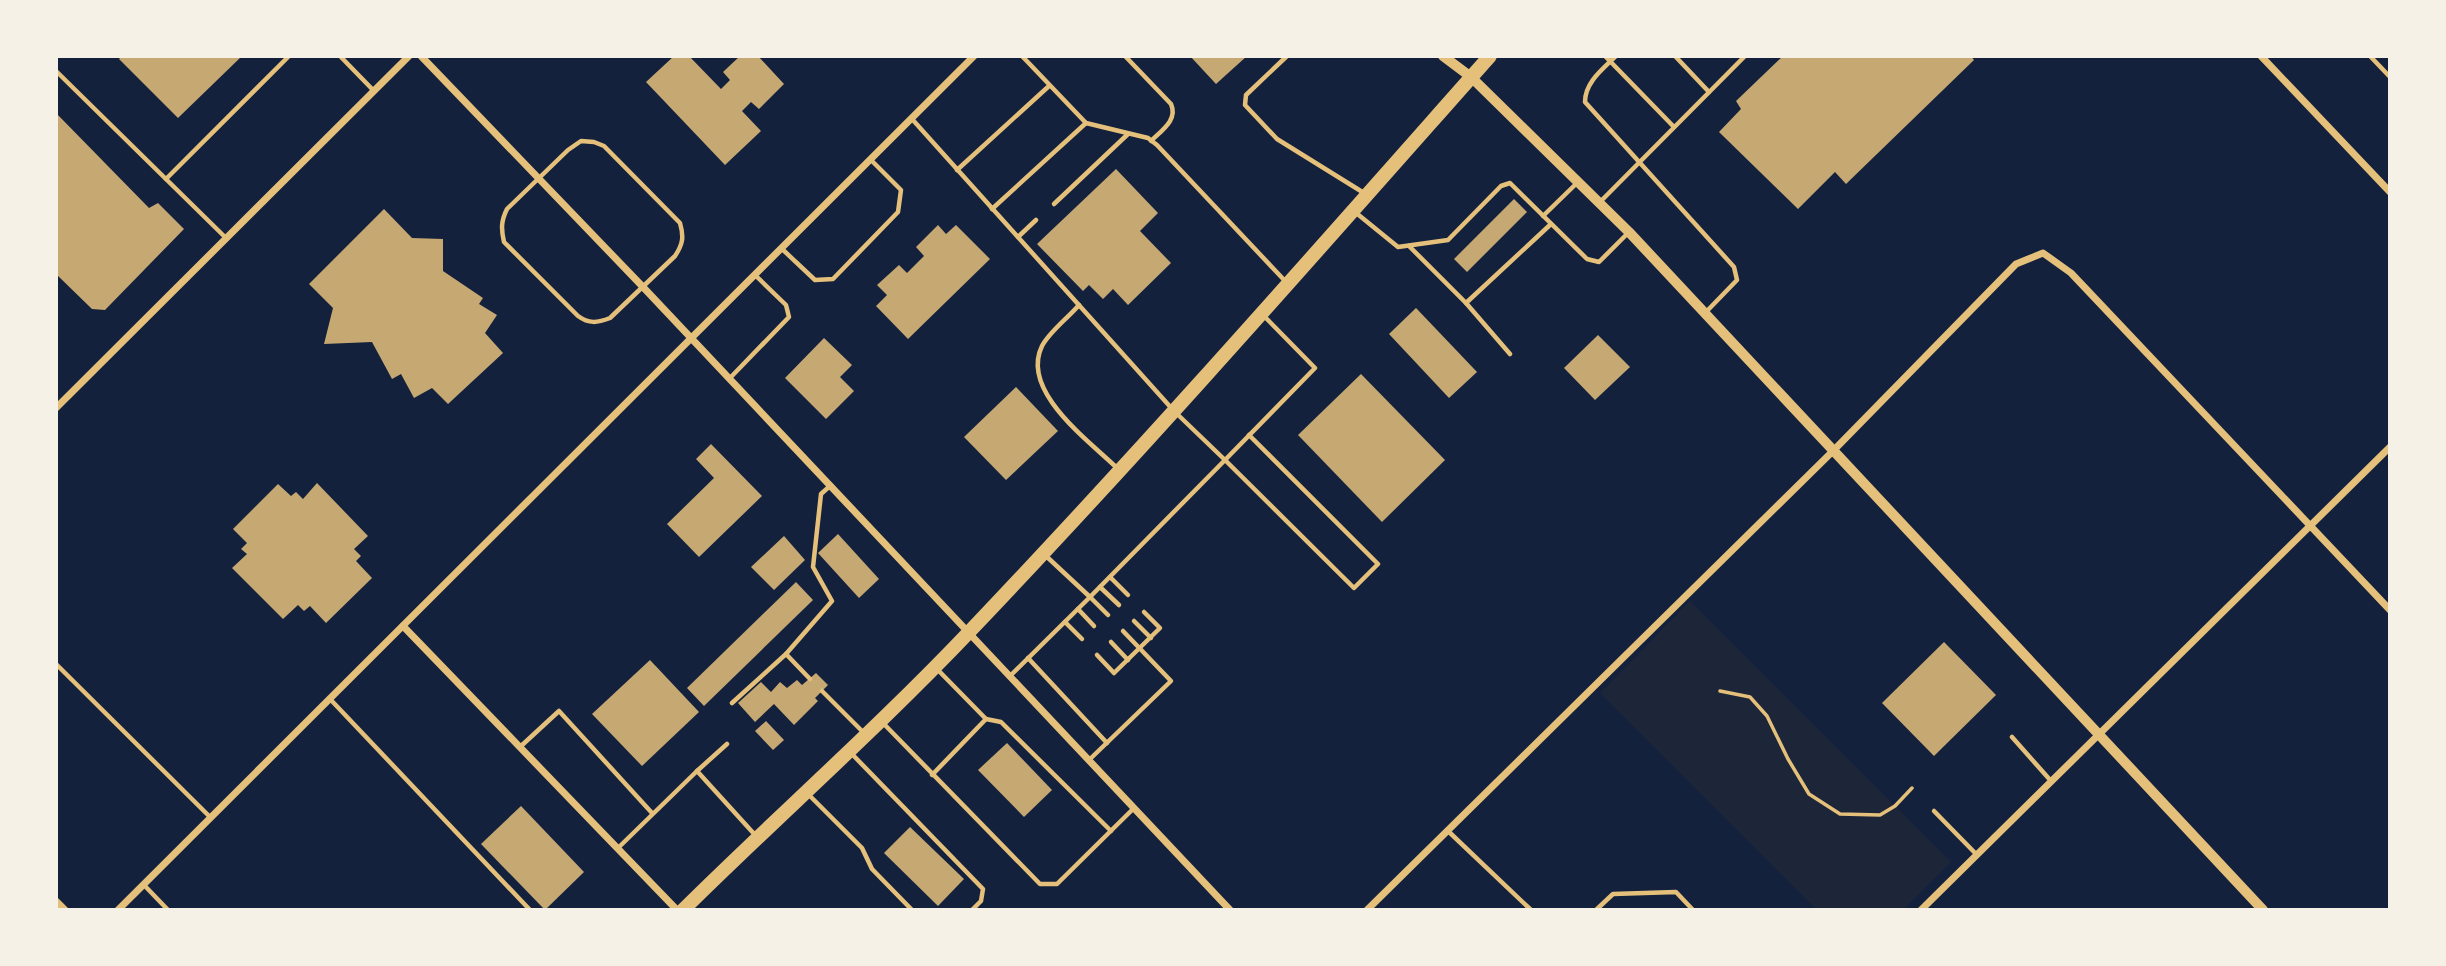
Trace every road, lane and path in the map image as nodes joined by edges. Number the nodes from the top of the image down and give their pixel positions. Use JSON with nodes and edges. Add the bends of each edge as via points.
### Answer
{"nodes":[{"id":1,"x":289,"y":56,"type":"edge"},
{"id":2,"x":340,"y":56,"type":"edge"},
{"id":3,"x":409,"y":56,"type":"edge"},
{"id":4,"x":422,"y":56,"type":"edge"},
{"id":5,"x":974,"y":56,"type":"edge"},
{"id":6,"x":1022,"y":56,"type":"edge"},
{"id":7,"x":1125,"y":56,"type":"edge"},
{"id":8,"x":1287,"y":56,"type":"edge"},
{"id":9,"x":1443,"y":56,"type":"edge"},
{"id":10,"x":1490,"y":56,"type":"edge"},
{"id":11,"x":1605,"y":56,"type":"edge"},
{"id":12,"x":1616,"y":56,"type":"edge"},
{"id":13,"x":1675,"y":56,"type":"edge"},
{"id":14,"x":2261,"y":56,"type":"edge"},
{"id":15,"x":2370,"y":56,"type":"edge"},
{"id":16,"x":1742,"y":57,"type":"edge"},
{"id":17,"x":1611,"y":61,"type":"junction"},
{"id":18,"x":56,"y":71,"type":"edge"},
{"id":19,"x":1471,"y":77,"type":"junction"},
{"id":20,"x":2390,"y":77,"type":"edge"},
{"id":21,"x":1049,"y":86,"type":"junction"},
{"id":22,"x":374,"y":91,"type":"junction"},
{"id":23,"x":1709,"y":92,"type":"junction"},
{"id":24,"x":911,"y":119,"type":"junction"},
{"id":25,"x":1086,"y":123,"type":"junction"},
{"id":26,"x":1674,"y":127,"type":"junction"},
{"id":27,"x":1129,"y":134,"type":"junction"},
{"id":28,"x":1151,"y":141,"type":"junction"},
{"id":29,"x":870,"y":159,"type":"junction"},
{"id":30,"x":1639,"y":162,"type":"junction"},
{"id":31,"x":957,"y":170,"type":"junction"},
{"id":32,"x":539,"y":178,"type":"junction"},
{"id":33,"x":166,"y":180,"type":"junction"},
{"id":34,"x":1579,"y":182,"type":"junction"},
{"id":35,"x":2390,"y":192,"type":"edge"},
{"id":36,"x":1368,"y":195,"type":"junction"},
{"id":37,"x":1599,"y":203,"type":"junction"},
{"id":38,"x":1054,"y":204,"type":"dead end"},
{"id":39,"x":992,"y":209,"type":"junction"},
{"id":40,"x":1353,"y":211,"type":"junction"},
{"id":41,"x":1543,"y":216,"type":"junction"},
{"id":42,"x":1036,"y":220,"type":"dead end"},
{"id":43,"x":1551,"y":224,"type":"junction"},
{"id":44,"x":1629,"y":232,"type":"junction"},
{"id":45,"x":1018,"y":237,"type":"junction"},
{"id":46,"x":227,"y":239,"type":"junction"},
{"id":47,"x":1408,"y":246,"type":"junction"},
{"id":48,"x":781,"y":248,"type":"junction"},
{"id":49,"x":755,"y":275,"type":"junction"},
{"id":50,"x":1287,"y":283,"type":"junction"},
{"id":51,"x":643,"y":287,"type":"junction"},
{"id":52,"x":1466,"y":303,"type":"junction"},
{"id":53,"x":1079,"y":305,"type":"junction"},
{"id":54,"x":1261,"y":313,"type":"junction"},
{"id":55,"x":1704,"y":314,"type":"junction"},
{"id":56,"x":691,"y":339,"type":"junction"},
{"id":57,"x":1510,"y":354,"type":"dead end"},
{"id":58,"x":730,"y":378,"type":"junction"},
{"id":59,"x":56,"y":408,"type":"edge"},
{"id":60,"x":1174,"y":411,"type":"junction"},
{"id":61,"x":1249,"y":435,"type":"junction"},
{"id":62,"x":2390,"y":447,"type":"edge"},
{"id":63,"x":1833,"y":452,"type":"junction"},
{"id":64,"x":1224,"y":460,"type":"junction"},
{"id":65,"x":1120,"y":471,"type":"junction"},
{"id":66,"x":831,"y":485,"type":"junction"},
{"id":67,"x":2310,"y":526,"type":"junction"},
{"id":68,"x":1043,"y":553,"type":"junction"},
{"id":69,"x":1110,"y":577,"type":"junction"},
{"id":70,"x":1100,"y":587,"type":"junction"},
{"id":71,"x":1128,"y":595,"type":"dead end"},
{"id":72,"x":1090,"y":597,"type":"junction"},
{"id":73,"x":1119,"y":605,"type":"dead end"},
{"id":74,"x":1078,"y":609,"type":"junction"},
{"id":75,"x":2390,"y":610,"type":"edge"},
{"id":76,"x":1144,"y":612,"type":"dead end"},
{"id":77,"x":1108,"y":615,"type":"dead end"},
{"id":78,"x":1134,"y":621,"type":"dead end"},
{"id":79,"x":1065,"y":622,"type":"junction"},
{"id":80,"x":403,"y":626,"type":"junction"},
{"id":81,"x":1094,"y":626,"type":"dead end"},
{"id":82,"x":1123,"y":631,"type":"dead end"},
{"id":83,"x":970,"y":632,"type":"junction"},
{"id":84,"x":1151,"y":638,"type":"junction"},
{"id":85,"x":1082,"y":639,"type":"dead end"},
{"id":86,"x":1111,"y":642,"type":"dead end"},
{"id":87,"x":1140,"y":648,"type":"junction"},
{"id":88,"x":786,"y":653,"type":"junction"},
{"id":89,"x":1097,"y":655,"type":"dead end"},
{"id":90,"x":1028,"y":659,"type":"junction"},
{"id":91,"x":1128,"y":660,"type":"junction"},
{"id":92,"x":56,"y":664,"type":"edge"},
{"id":93,"x":935,"y":667,"type":"junction"},
{"id":94,"x":1010,"y":676,"type":"junction"},
{"id":95,"x":810,"y":679,"type":"dead end"},
{"id":96,"x":822,"y":691,"type":"dead end"},
{"id":97,"x":1720,"y":691,"type":"dead end"},
{"id":98,"x":330,"y":699,"type":"junction"},
{"id":99,"x":732,"y":703,"type":"dead end"},
{"id":100,"x":986,"y":719,"type":"junction"},
{"id":101,"x":880,"y":720,"type":"junction"},
{"id":102,"x":865,"y":735,"type":"junction"},
{"id":103,"x":2098,"y":735,"type":"junction"},
{"id":104,"x":2012,"y":737,"type":"dead end"},
{"id":105,"x":1107,"y":743,"type":"junction"},
{"id":106,"x":727,"y":744,"type":"dead end"},
{"id":107,"x":520,"y":747,"type":"junction"},
{"id":108,"x":849,"y":751,"type":"junction"},
{"id":109,"x":1088,"y":761,"type":"junction"},
{"id":110,"x":697,"y":771,"type":"junction"},
{"id":111,"x":932,"y":775,"type":"junction"},
{"id":112,"x":2051,"y":781,"type":"junction"},
{"id":113,"x":1912,"y":788,"type":"dead end"},
{"id":114,"x":806,"y":792,"type":"junction"},
{"id":115,"x":1133,"y":810,"type":"junction"},
{"id":116,"x":1934,"y":811,"type":"dead end"},
{"id":117,"x":652,"y":813,"type":"junction"},
{"id":118,"x":211,"y":817,"type":"junction"},
{"id":119,"x":1111,"y":831,"type":"junction"},
{"id":120,"x":1447,"y":831,"type":"junction"},
{"id":121,"x":757,"y":837,"type":"junction"},
{"id":122,"x":617,"y":848,"type":"junction"},
{"id":123,"x":1977,"y":855,"type":"junction"},
{"id":124,"x":144,"y":885,"type":"junction"},
{"id":125,"x":56,"y":901,"type":"edge"},
{"id":126,"x":65,"y":910,"type":"edge"},
{"id":127,"x":118,"y":910,"type":"edge"},
{"id":128,"x":168,"y":910,"type":"edge"},
{"id":129,"x":530,"y":910,"type":"edge"},
{"id":130,"x":677,"y":910,"type":"edge"},
{"id":131,"x":683,"y":910,"type":"edge"},
{"id":132,"x":912,"y":910,"type":"edge"},
{"id":133,"x":972,"y":910,"type":"edge"},
{"id":134,"x":1230,"y":910,"type":"edge"},
{"id":135,"x":1367,"y":910,"type":"edge"},
{"id":136,"x":1531,"y":910,"type":"edge"},
{"id":137,"x":1596,"y":910,"type":"edge"},
{"id":138,"x":1693,"y":910,"type":"edge"},
{"id":139,"x":1921,"y":910,"type":"edge"},
{"id":140,"x":2263,"y":910,"type":"edge"}],
"edges":[{"from":1,"to":33,"type":"lane"},
{"from":2,"to":22,"type":"lane"},
{"from":3,"to":22,"type":"street"},
{"from":4,"to":32,"type":"street"},
{"from":5,"to":24,"type":"street"},
{"from":6,"to":21,"type":"lane"},
{"from":7,"to":28,"type":"lane","via":[[1174,111]]},
{"from":8,"to":36,"type":"lane","via":[[1246,95],[1245,105],[1277,139]]},
{"from":9,"to":19,"type":"street"},
{"from":10,"to":19,"type":"main road"},
{"from":11,"to":17,"type":"lane"},
{"from":12,"to":17,"type":"lane"},
{"from":13,"to":23,"type":"lane"},
{"from":14,"to":35,"type":"street"},
{"from":15,"to":20,"type":"lane"},
{"from":16,"to":23,"type":"lane"},
{"from":17,"to":26,"type":"lane"},
{"from":17,"to":30,"type":"lane","via":[[1590,83],[1585,102]]},
{"from":18,"to":33,"type":"lane"},
{"from":19,"to":34,"type":"street"},
{"from":19,"to":36,"type":"main road"},
{"from":21,"to":25,"type":"lane"},
{"from":21,"to":31,"type":"lane"},
{"from":22,"to":46,"type":"street"},
{"from":23,"to":26,"type":"lane"},
{"from":24,"to":29,"type":"street"},
{"from":24,"to":31,"type":"lane"},
{"from":25,"to":27,"type":"lane"},
{"from":25,"to":39,"type":"lane"},
{"from":26,"to":30,"type":"lane"},
{"from":27,"to":28,"type":"lane"},
{"from":27,"to":38,"type":"lane"},
{"from":28,"to":50,"type":"lane"},
{"from":29,"to":48,"type":"street"},
{"from":29,"to":48,"type":"lane","via":[[901,190],[898,212],[833,279],[815,280]]},
{"from":30,"to":37,"type":"lane"},
{"from":30,"to":55,"type":"lane","via":[[1734,267],[1737,280]]},
{"from":31,"to":39,"type":"lane"},
{"from":32,"to":51,"type":"street"},
{"from":32,"to":51,"type":"lane","via":[[507,209],[502,219],[504,242],[588,323],[610,318]]},
{"from":32,"to":51,"type":"lane","via":[[581,141],[594,142],[604,146],[680,223],[682,244]]},
{"from":33,"to":46,"type":"lane"},
{"from":34,"to":37,"type":"street"},
{"from":34,"to":41,"type":"lane"},
{"from":36,"to":40,"type":"main road"},
{"from":37,"to":44,"type":"street"},
{"from":39,"to":45,"type":"lane"},
{"from":40,"to":47,"type":"lane","via":[[1398,247]]},
{"from":40,"to":50,"type":"main road"},
{"from":41,"to":43,"type":"lane"},
{"from":41,"to":47,"type":"lane","via":[[1510,183],[1501,186],[1448,240]]},
{"from":42,"to":45,"type":"lane"},
{"from":43,"to":44,"type":"lane","via":[[1587,259],[1599,261]]},
{"from":43,"to":52,"type":"lane"},
{"from":44,"to":55,"type":"street"},
{"from":45,"to":53,"type":"lane"},
{"from":46,"to":59,"type":"street"},
{"from":47,"to":52,"type":"lane"},
{"from":48,"to":49,"type":"street"},
{"from":49,"to":56,"type":"street"},
{"from":49,"to":58,"type":"lane","via":[[786,305],[789,317]]},
{"from":50,"to":54,"type":"main road"},
{"from":51,"to":56,"type":"street"},
{"from":52,"to":57,"type":"lane"},
{"from":53,"to":60,"type":"lane"},
{"from":53,"to":65,"type":"lane","via":[[1043,345],[1037,363],[1041,387],[1061,414]]},
{"from":54,"to":60,"type":"main road"},
{"from":54,"to":61,"type":"lane","via":[[1315,368]]},
{"from":55,"to":63,"type":"street"},
{"from":56,"to":58,"type":"street"},
{"from":56,"to":80,"type":"street"},
{"from":58,"to":66,"type":"street"},
{"from":60,"to":64,"type":"lane"},
{"from":60,"to":65,"type":"main road"},
{"from":61,"to":64,"type":"lane"},
{"from":61,"to":64,"type":"lane","via":[[1378,564],[1354,588]]},
{"from":62,"to":67,"type":"street"},
{"from":63,"to":67,"type":"street","via":[[2016,264],[2043,253],[2071,273]]},
{"from":63,"to":103,"type":"street"},
{"from":63,"to":120,"type":"street"},
{"from":64,"to":69,"type":"lane"},
{"from":65,"to":68,"type":"main road"},
{"from":66,"to":83,"type":"street"},
{"from":66,"to":88,"type":"lane","via":[[821,494],[813,567],[832,601]]},
{"from":67,"to":75,"type":"street"},
{"from":67,"to":103,"type":"street"},
{"from":68,"to":72,"type":"lane"},
{"from":68,"to":83,"type":"main road"},
{"from":69,"to":70,"type":"lane"},
{"from":69,"to":71,"type":"lane"},
{"from":70,"to":72,"type":"lane"},
{"from":70,"to":73,"type":"lane"},
{"from":72,"to":74,"type":"lane"},
{"from":72,"to":77,"type":"lane"},
{"from":74,"to":79,"type":"lane"},
{"from":74,"to":81,"type":"lane"},
{"from":76,"to":84,"type":"lane","via":[[1160,628]]},
{"from":78,"to":84,"type":"lane"},
{"from":79,"to":85,"type":"lane"},
{"from":79,"to":90,"type":"lane"},
{"from":80,"to":98,"type":"street"},
{"from":80,"to":107,"type":"street"},
{"from":82,"to":87,"type":"lane"},
{"from":83,"to":93,"type":"main road"},
{"from":83,"to":94,"type":"street"},
{"from":84,"to":87,"type":"lane"},
{"from":86,"to":91,"type":"lane"},
{"from":87,"to":91,"type":"lane"},
{"from":87,"to":105,"type":"lane","via":[[1171,681]]},
{"from":88,"to":95,"type":"lane"},
{"from":88,"to":99,"type":"lane"},
{"from":89,"to":91,"type":"lane","via":[[1114,673]]},
{"from":90,"to":94,"type":"lane"},
{"from":90,"to":105,"type":"lane"},
{"from":92,"to":118,"type":"lane"},
{"from":93,"to":100,"type":"lane"},
{"from":93,"to":101,"type":"main road"},
{"from":94,"to":109,"type":"street"},
{"from":96,"to":102,"type":"lane"},
{"from":97,"to":113,"type":"path","via":[[1750,697],[1767,716],[1809,793],[1840,814],[1880,815]]},
{"from":98,"to":118,"type":"street"},
{"from":98,"to":129,"type":"lane"},
{"from":100,"to":111,"type":"lane"},
{"from":100,"to":119,"type":"lane","via":[[1002,722]]},
{"from":101,"to":102,"type":"main road"},
{"from":101,"to":111,"type":"lane"},
{"from":102,"to":108,"type":"main road"},
{"from":103,"to":112,"type":"street"},
{"from":103,"to":140,"type":"street"},
{"from":104,"to":112,"type":"lane"},
{"from":105,"to":109,"type":"lane"},
{"from":106,"to":110,"type":"lane"},
{"from":107,"to":117,"type":"lane","via":[[559,712]]},
{"from":107,"to":122,"type":"street"},
{"from":108,"to":114,"type":"main road"},
{"from":108,"to":133,"type":"lane","via":[[983,889],[981,901]]},
{"from":109,"to":115,"type":"street"},
{"from":110,"to":117,"type":"lane"},
{"from":110,"to":121,"type":"lane"},
{"from":111,"to":119,"type":"lane","via":[[1040,884],[1057,884]]},
{"from":112,"to":123,"type":"street"},
{"from":114,"to":121,"type":"main road"},
{"from":114,"to":132,"type":"lane","via":[[862,848],[872,869]]},
{"from":115,"to":119,"type":"lane"},
{"from":115,"to":134,"type":"street"},
{"from":116,"to":123,"type":"lane"},
{"from":117,"to":122,"type":"lane"},
{"from":118,"to":124,"type":"street"},
{"from":120,"to":135,"type":"street"},
{"from":120,"to":136,"type":"lane"},
{"from":121,"to":131,"type":"main road"},
{"from":122,"to":130,"type":"street"},
{"from":123,"to":139,"type":"street"},
{"from":124,"to":127,"type":"street"},
{"from":124,"to":128,"type":"lane"},
{"from":125,"to":126,"type":"street"},
{"from":137,"to":138,"type":"lane","via":[[1613,894],[1675,892]]}]}
